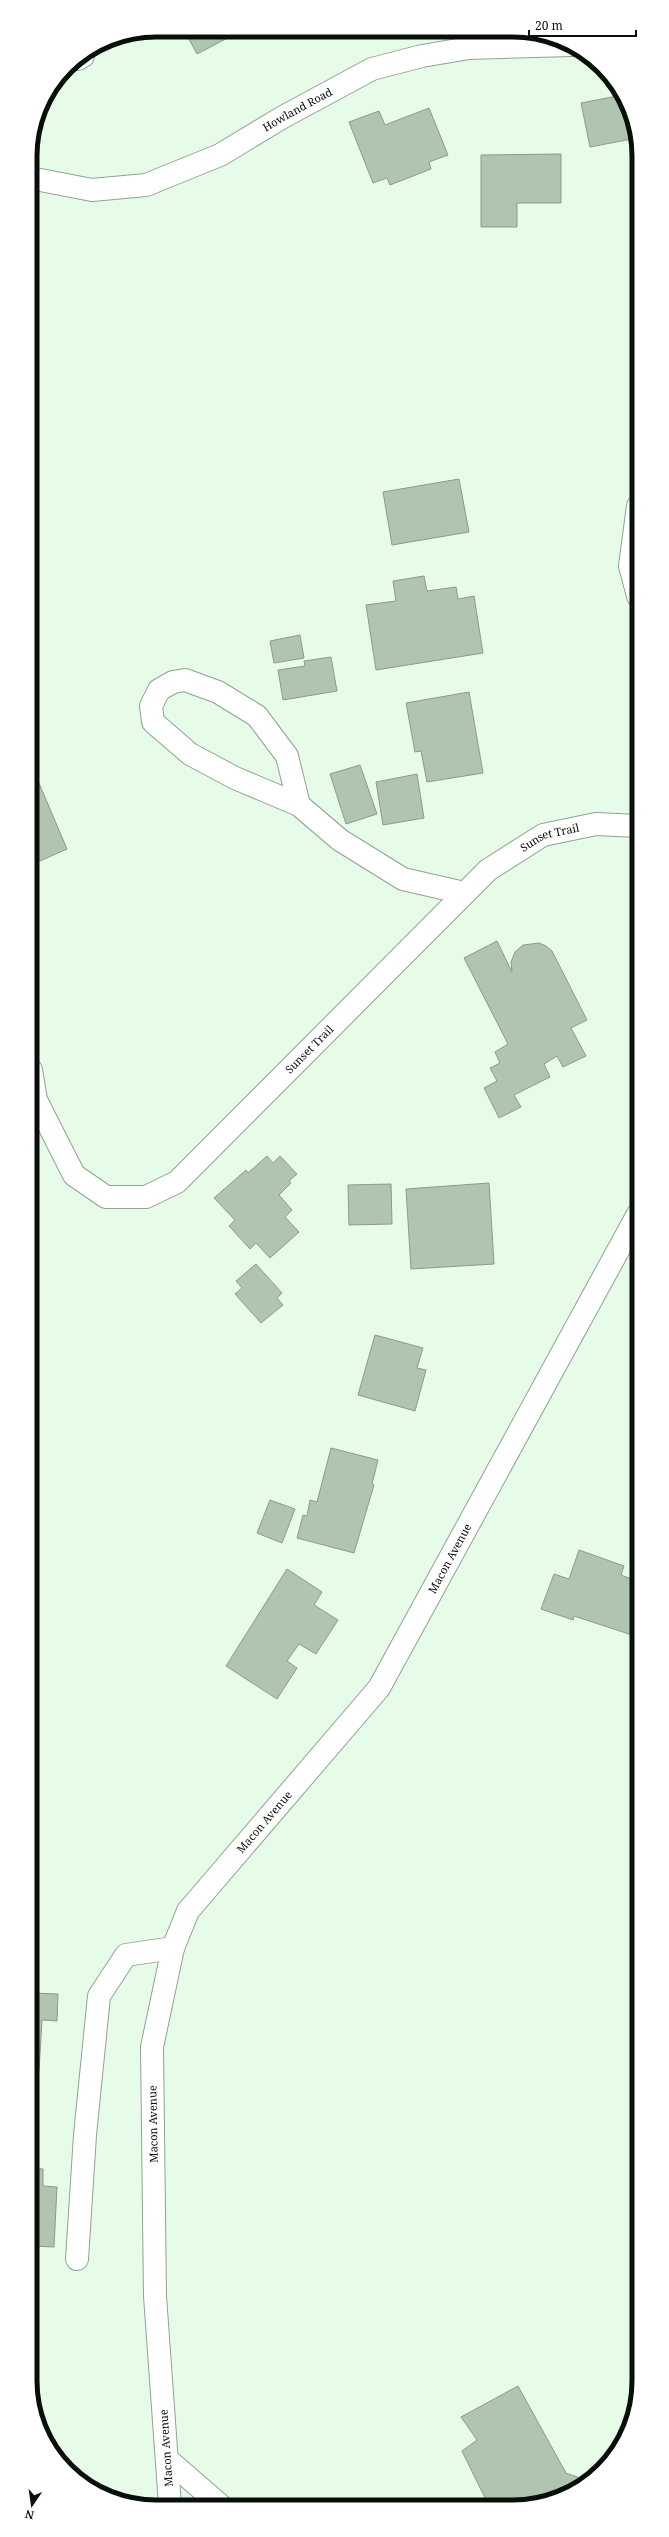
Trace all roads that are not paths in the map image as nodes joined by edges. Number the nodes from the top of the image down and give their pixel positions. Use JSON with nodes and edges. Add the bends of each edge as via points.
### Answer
{"nodes":[{"id":1,"x":557,"y":45,"type":"edge"},
{"id":2,"x":37,"y":179,"type":"edge"},
{"id":3,"x":632,"y":551,"type":"edge"},
{"id":4,"x":632,"y":574,"type":"edge"},
{"id":5,"x":299,"y":805,"type":"junction"},
{"id":6,"x":632,"y":826,"type":"edge"},
{"id":7,"x":464,"y":893,"type":"junction"},
{"id":8,"x":37,"y":1102,"type":"edge"},
{"id":9,"x":632,"y":1225,"type":"edge"},
{"id":10,"x":173,"y":1948,"type":"junction"},
{"id":11,"x":77,"y":2259,"type":"dead end"},
{"id":12,"x":167,"y":2459,"type":"junction"},
{"id":13,"x":170,"y":2500,"type":"edge"},
{"id":14,"x":214,"y":2500,"type":"edge"}],
"edges":[{"from":1,"to":2,"type":"street","name":"Howland Road","via":[[469,48],[422,56],[372,69],[283,117],[220,155],[146,185],[92,190]]},
{"from":3,"to":4,"type":"street"},
{"from":5,"to":5,"type":"street","via":[[235,778],[190,754],[154,722],[151,706],[159,690],[173,682],[185,680],[218,692],[257,716],[287,756]]},
{"from":5,"to":7,"type":"street","via":[[340,840],[402,879]]},
{"from":6,"to":7,"type":"street","name":"Sunset Trail","via":[[596,824],[543,835],[488,870]]},
{"from":7,"to":8,"type":"street","name":"Sunset Trail","via":[[177,1182],[146,1197],[106,1197],[74,1175]]},
{"from":9,"to":10,"type":"street","name":"Macon Avenue","via":[[379,1688],[188,1911]]},
{"from":10,"to":11,"type":"street","via":[[126,1955],[99,1996],[85,2135]]},
{"from":10,"to":12,"type":"street","name":"Macon Avenue","via":[[152,2047],[155,2296]]},
{"from":12,"to":13,"type":"street","name":"Macon Avenue"},
{"from":12,"to":14,"type":"street"}]}
